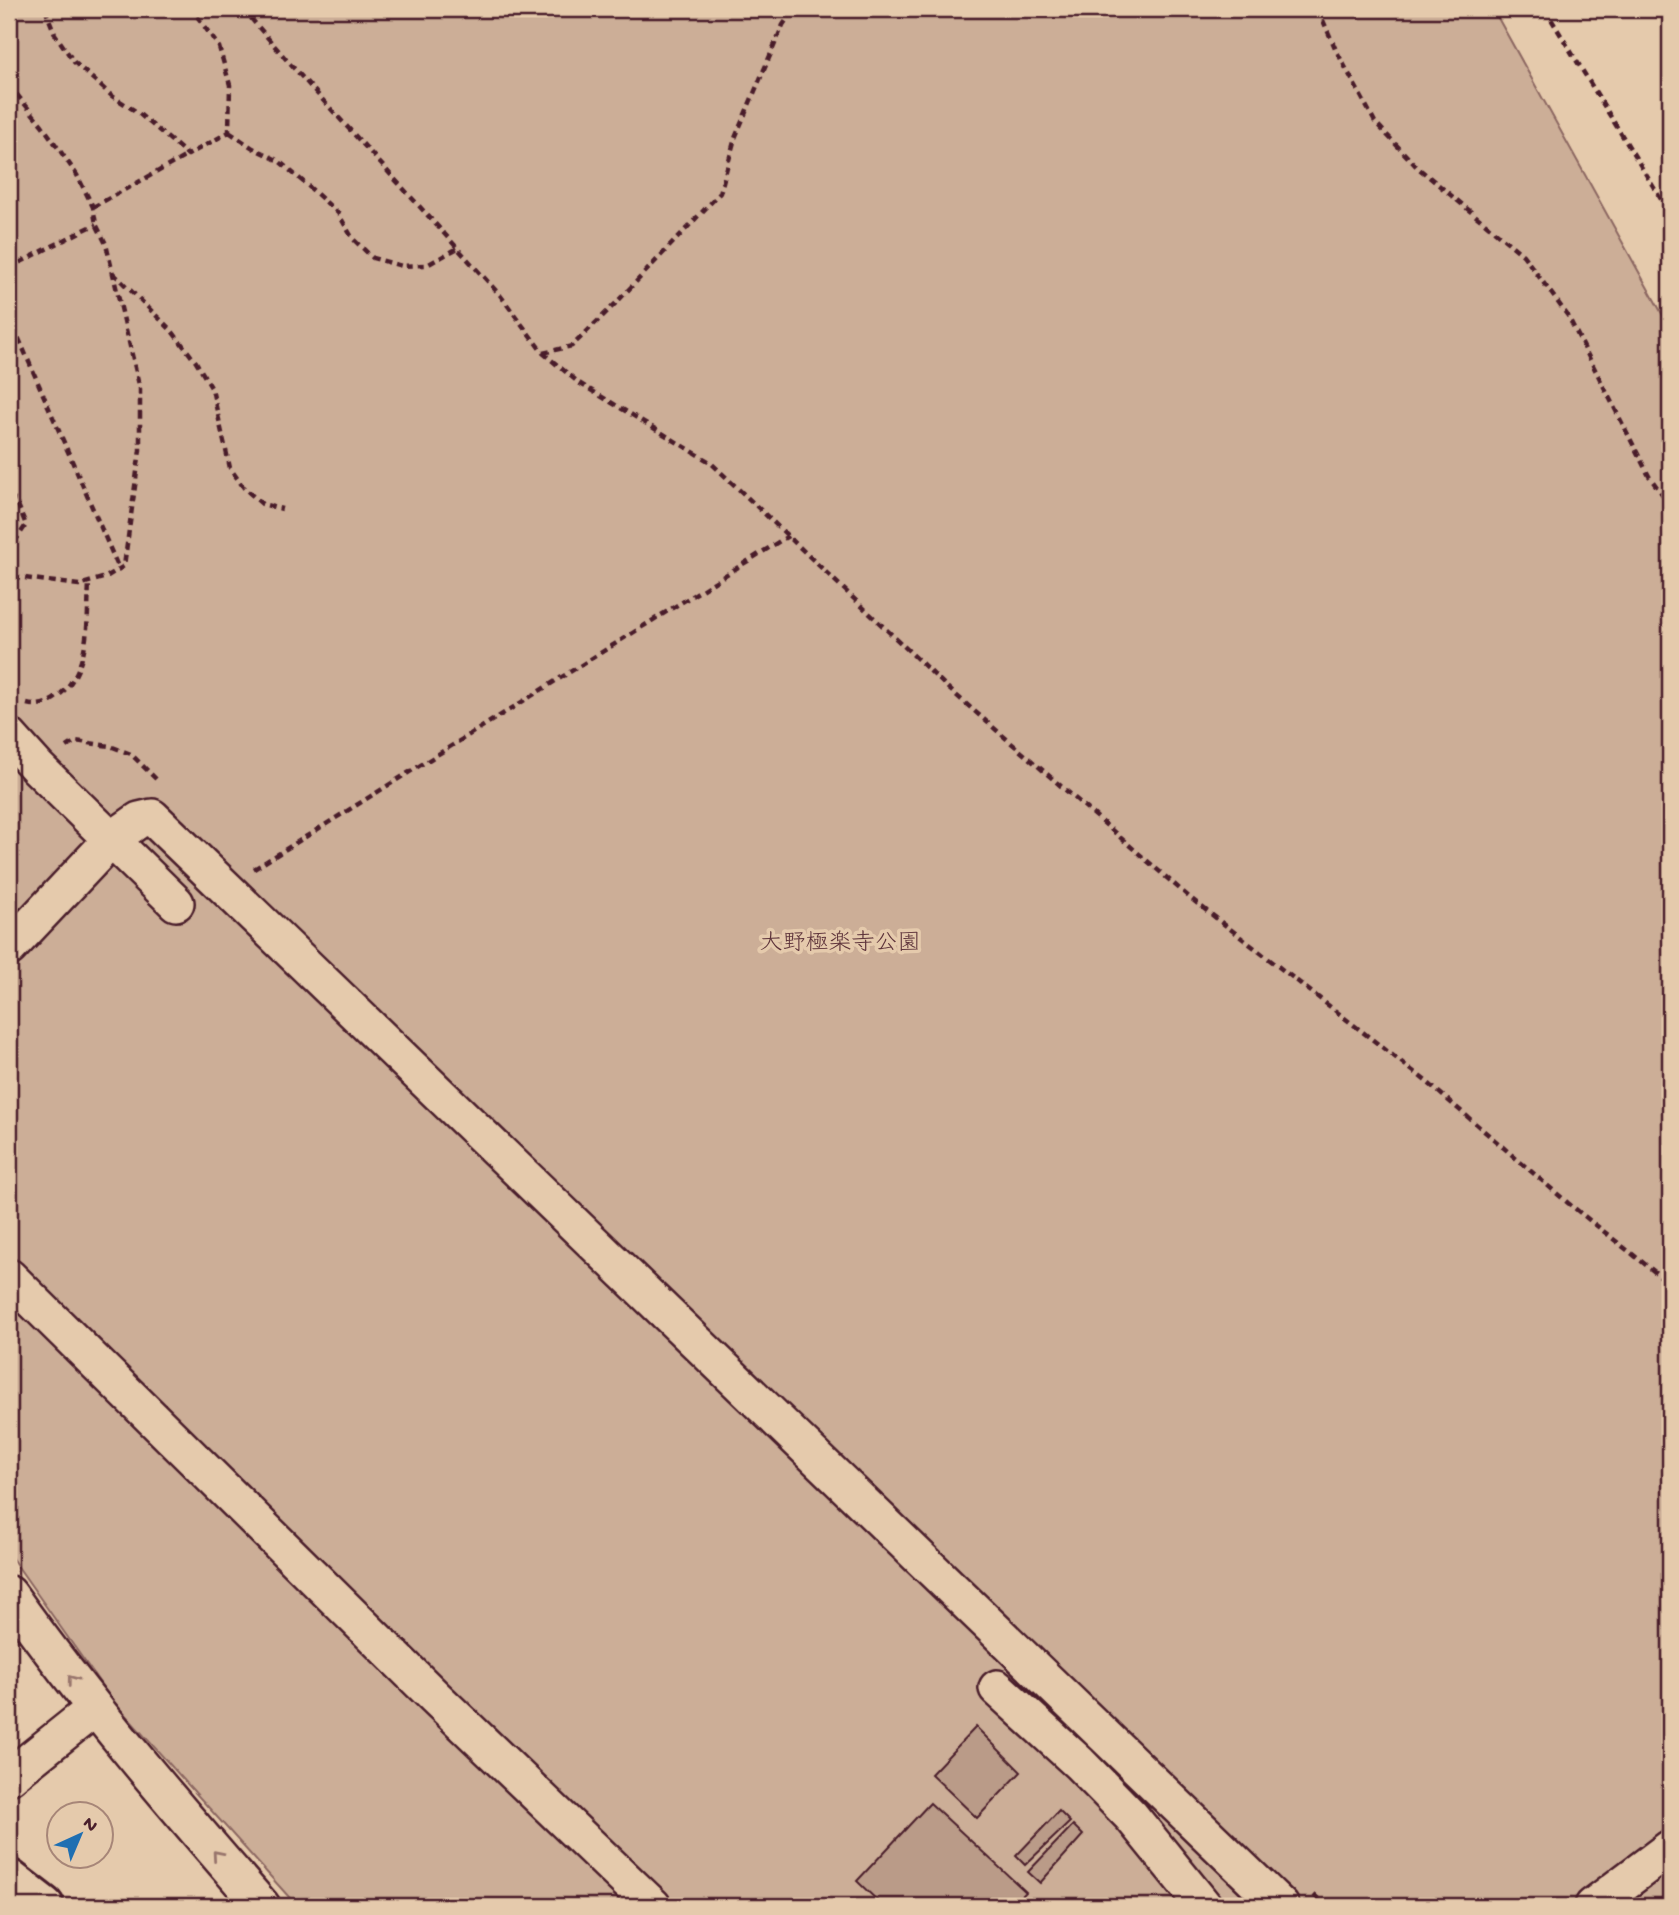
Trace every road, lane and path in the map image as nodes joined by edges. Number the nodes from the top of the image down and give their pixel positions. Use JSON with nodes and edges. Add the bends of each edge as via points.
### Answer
{"nodes":[{"id":1,"x":46,"y":9,"type":"edge"},
{"id":2,"x":192,"y":9,"type":"edge"},
{"id":3,"x":243,"y":9,"type":"edge"},
{"id":4,"x":794,"y":9,"type":"edge"},
{"id":5,"x":1318,"y":9,"type":"edge"},
{"id":6,"x":1545,"y":9,"type":"edge"},
{"id":7,"x":9,"y":85,"type":"edge"},
{"id":8,"x":229,"y":132,"type":"junction"},
{"id":9,"x":188,"y":155,"type":"junction"},
{"id":10,"x":93,"y":207,"type":"junction"},
{"id":11,"x":1670,"y":214,"type":"edge"},
{"id":12,"x":96,"y":224,"type":"junction"},
{"id":13,"x":458,"y":248,"type":"junction"},
{"id":14,"x":9,"y":268,"type":"edge"},
{"id":15,"x":113,"y":272,"type":"junction"},
{"id":16,"x":9,"y":316,"type":"edge"},
{"id":17,"x":543,"y":353,"type":"junction"},
{"id":18,"x":9,"y":498,"type":"edge"},
{"id":19,"x":1670,"y":505,"type":"edge"},
{"id":20,"x":282,"y":509,"type":"dead end"},
{"id":21,"x":788,"y":536,"type":"junction"},
{"id":22,"x":9,"y":545,"type":"edge"},
{"id":23,"x":119,"y":569,"type":"junction"},
{"id":24,"x":9,"y":576,"type":"edge"},
{"id":25,"x":89,"y":582,"type":"junction"},
{"id":26,"x":9,"y":695,"type":"edge"},
{"id":27,"x":9,"y":736,"type":"edge"},
{"id":28,"x":112,"y":839,"type":"junction"},
{"id":29,"x":248,"y":872,"type":"dead end"},
{"id":30,"x":176,"y":903,"type":"dead end"},
{"id":31,"x":9,"y":948,"type":"edge"},
{"id":32,"x":9,"y":1276,"type":"edge"},
{"id":33,"x":1670,"y":1284,"type":"edge"},
{"id":34,"x":9,"y":1594,"type":"edge"},
{"id":35,"x":997,"y":1688,"type":"dead end"},
{"id":36,"x":94,"y":1709,"type":"junction"},
{"id":37,"x":9,"y":1777,"type":"edge"},
{"id":38,"x":1670,"y":1848,"type":"edge"},
{"id":39,"x":9,"y":1880,"type":"edge"},
{"id":40,"x":44,"y":1906,"type":"edge"},
{"id":41,"x":262,"y":1906,"type":"edge"},
{"id":42,"x":653,"y":1906,"type":"edge"},
{"id":43,"x":1204,"y":1906,"type":"edge"},
{"id":44,"x":1281,"y":1906,"type":"edge"},
{"id":45,"x":1593,"y":1906,"type":"edge"}],
"edges":[{"from":1,"to":9,"type":"path","via":[[55,34],[74,62]]},
{"from":2,"to":8,"type":"path","via":[[223,60],[230,85]]},
{"from":3,"to":13,"type":"path"},
{"from":4,"to":17,"type":"path","via":[[735,138],[720,193],[572,346]]},
{"from":5,"to":19,"type":"path","via":[[1376,122],[1418,167],[1523,255],[1568,316],[1649,476]]},
{"from":6,"to":11,"type":"path"},
{"from":7,"to":10,"type":"path","via":[[77,175]]},
{"from":8,"to":9,"type":"path"},
{"from":8,"to":13,"type":"path","via":[[279,161],[307,185],[338,213],[353,239],[373,258],[402,266],[427,265]]},
{"from":9,"to":10,"type":"path"},
{"from":10,"to":12,"type":"path"},
{"from":12,"to":14,"type":"path"},
{"from":12,"to":15,"type":"path"},
{"from":13,"to":17,"type":"path"},
{"from":15,"to":20,"type":"path","via":[[196,362],[212,389],[230,468],[244,488],[262,504]]},
{"from":15,"to":23,"type":"path","via":[[140,389],[140,450],[124,566]]},
{"from":16,"to":23,"type":"path"},
{"from":17,"to":21,"type":"path","via":[[579,383],[710,461]]},
{"from":18,"to":22,"type":"path","via":[[16,500],[26,525]]},
{"from":21,"to":29,"type":"path"},
{"from":21,"to":33,"type":"path","via":[[949,689],[1189,897],[1427,1083]]},
{"from":23,"to":25,"type":"path"},
{"from":24,"to":25,"type":"path","via":[[79,585]]},
{"from":25,"to":26,"type":"path","via":[[87,626],[79,672],[72,682],[51,702],[33,705]]},
{"from":27,"to":28,"type":"street"},
{"from":28,"to":30,"type":"street"},
{"from":28,"to":31,"type":"street"},
{"from":28,"to":44,"type":"street","via":[[139,820],[152,817]]},
{"from":32,"to":42,"type":"street","via":[[435,1698]]},
{"from":36,"to":34,"type":"street","one_way":true},
{"from":35,"to":43,"type":"street","via":[[1131,1816]]},
{"from":36,"to":37,"type":"street"},
{"from":41,"to":36,"type":"street","one_way":true},
{"from":38,"to":45,"type":"street"},
{"from":39,"to":40,"type":"main road"}]}
